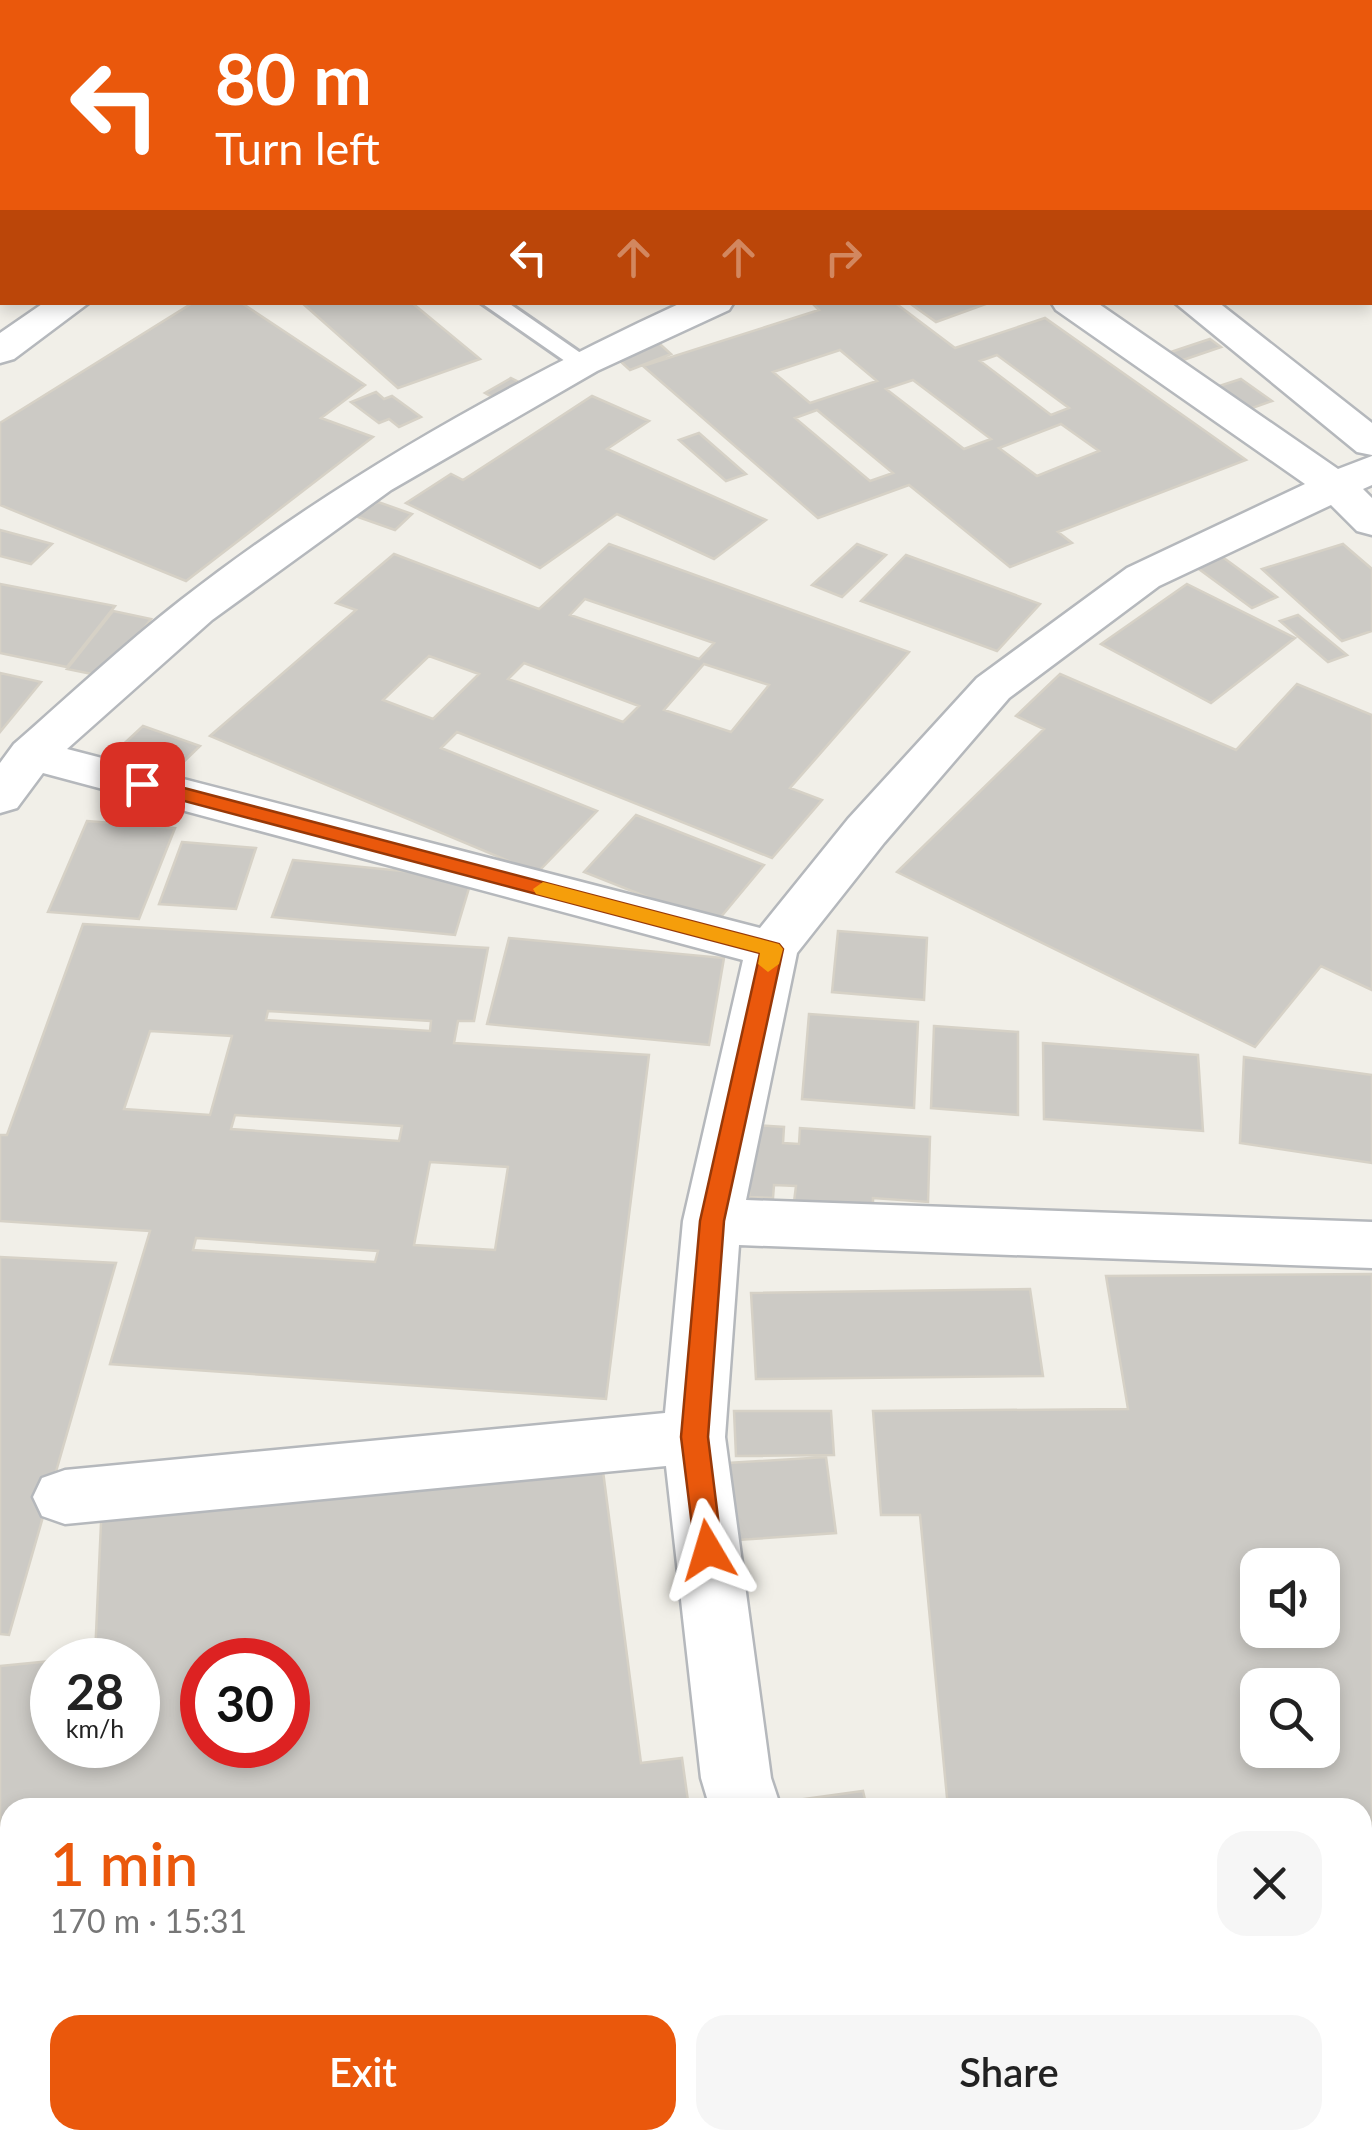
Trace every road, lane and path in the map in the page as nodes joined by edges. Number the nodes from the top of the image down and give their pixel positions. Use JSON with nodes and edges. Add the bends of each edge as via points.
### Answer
{"nodes":[{"id":1,"x":67,"y":305,"type":"edge"},
{"id":2,"x":496,"y":305,"type":"edge"},
{"id":3,"x":709,"y":305,"type":"edge"},
{"id":4,"x":1075,"y":305,"type":"edge"},
{"id":5,"x":1197,"y":305,"type":"edge"},
{"id":6,"x":0,"y":350,"type":"edge"},
{"id":7,"x":583,"y":363,"type":"junction"},
{"id":8,"x":1372,"y":443,"type":"edge"},
{"id":9,"x":1361,"y":493,"type":"edge"},
{"id":10,"x":31,"y":754,"type":"junction"},
{"id":11,"x":0,"y":798,"type":"edge"},
{"id":12,"x":772,"y":949,"type":"junction"},
{"id":13,"x":712,"y":1221,"type":"junction"},
{"id":14,"x":1372,"y":1245,"type":"edge"},
{"id":15,"x":694,"y":1437,"type":"junction"},
{"id":16,"x":65,"y":1497,"type":"dead end"},
{"id":17,"x":743,"y":1798,"type":"edge"}],
"edges":[{"from":1,"to":6,"type":"street"},
{"from":2,"to":7,"type":"lane"},
{"from":3,"to":7,"type":"street"},
{"from":4,"to":9,"type":"street"},
{"from":5,"to":8,"type":"street"},
{"from":7,"to":10,"type":"street","via":[[376,481],[196,610]]},
{"from":9,"to":12,"type":"street","via":[[1143,576],[994,688]]},
{"from":10,"to":11,"type":"street"},
{"from":10,"to":12,"type":"street"},
{"from":12,"to":13,"type":"street"},
{"from":13,"to":14,"type":"street"},
{"from":13,"to":15,"type":"street"},
{"from":15,"to":16,"type":"street"},
{"from":15,"to":17,"type":"street"}]}
